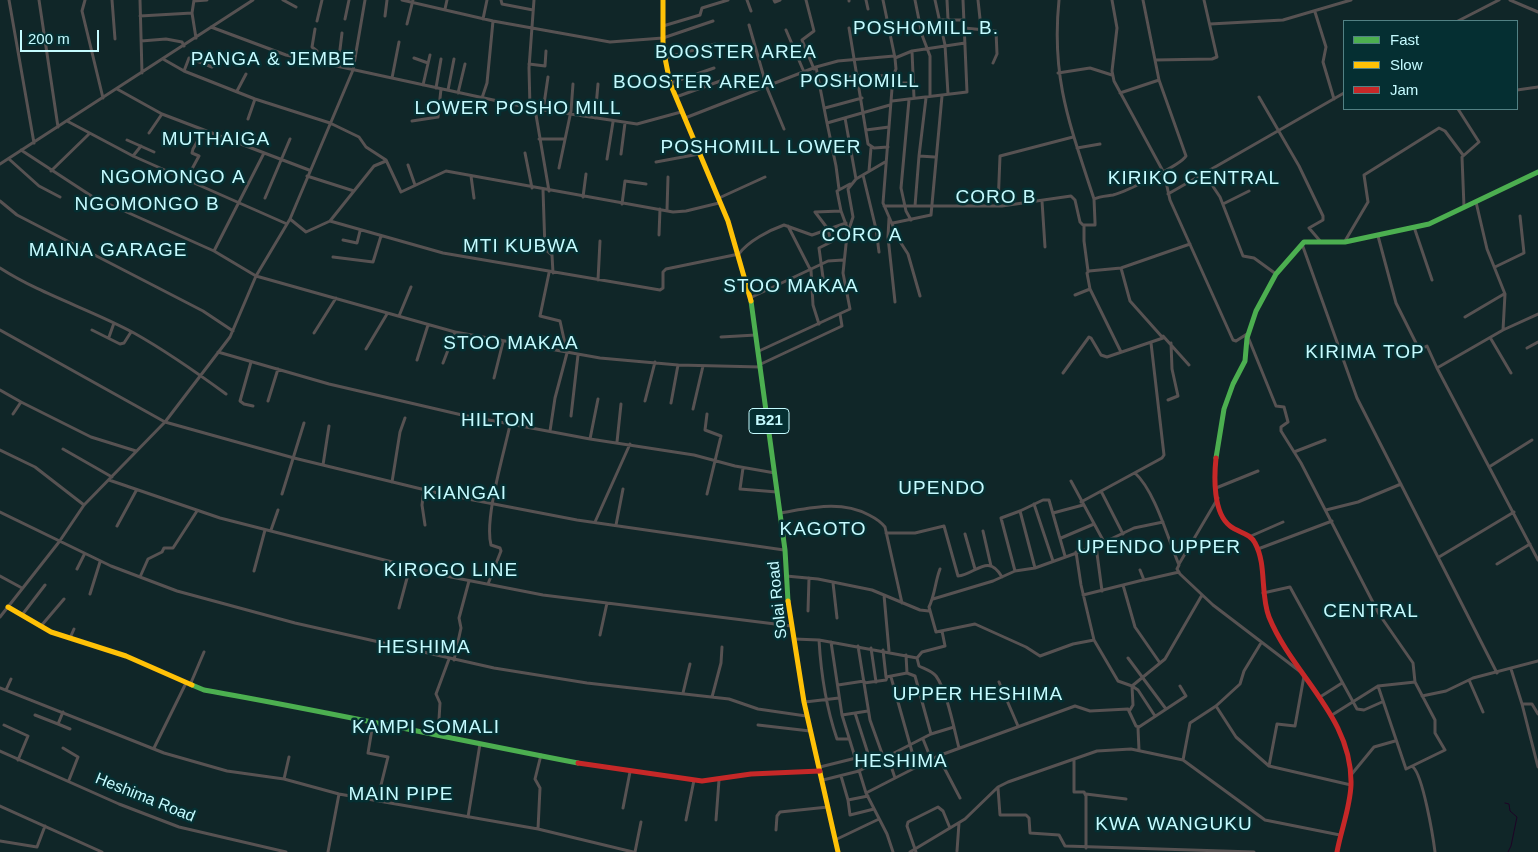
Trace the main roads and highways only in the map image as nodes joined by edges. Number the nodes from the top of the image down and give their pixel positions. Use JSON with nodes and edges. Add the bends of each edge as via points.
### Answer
{"nodes":[{"id":1,"x":663,"y":0,"type":"edge"},
{"id":2,"x":1538,"y":172,"type":"edge"},
{"id":3,"x":8,"y":608,"type":"road end"},
{"id":4,"x":820,"y":769,"type":"junction"},
{"id":5,"x":838,"y":852,"type":"edge"},
{"id":6,"x":1337,"y":852,"type":"edge"}],
"edges":[{"from":1,"to":4,"type":"main road","name":"Solai Road","number":"B21","via":[[664,58],[670,83],[720,200],[751,298],[786,550],[792,626],[804,702]]},
{"from":2,"to":6,"type":"main road","via":[[1437,221],[1345,242],[1302,243],[1264,293],[1248,335],[1245,360],[1233,382],[1216,459],[1218,498],[1228,525],[1250,536],[1257,549],[1270,618],[1332,715],[1348,755],[1351,785]]},
{"from":3,"to":4,"type":"main road","via":[[41,627],[126,656],[204,690],[630,772],[720,780]]},
{"from":4,"to":5,"type":"main road","name":"Solai Road","number":"B21"}]}
